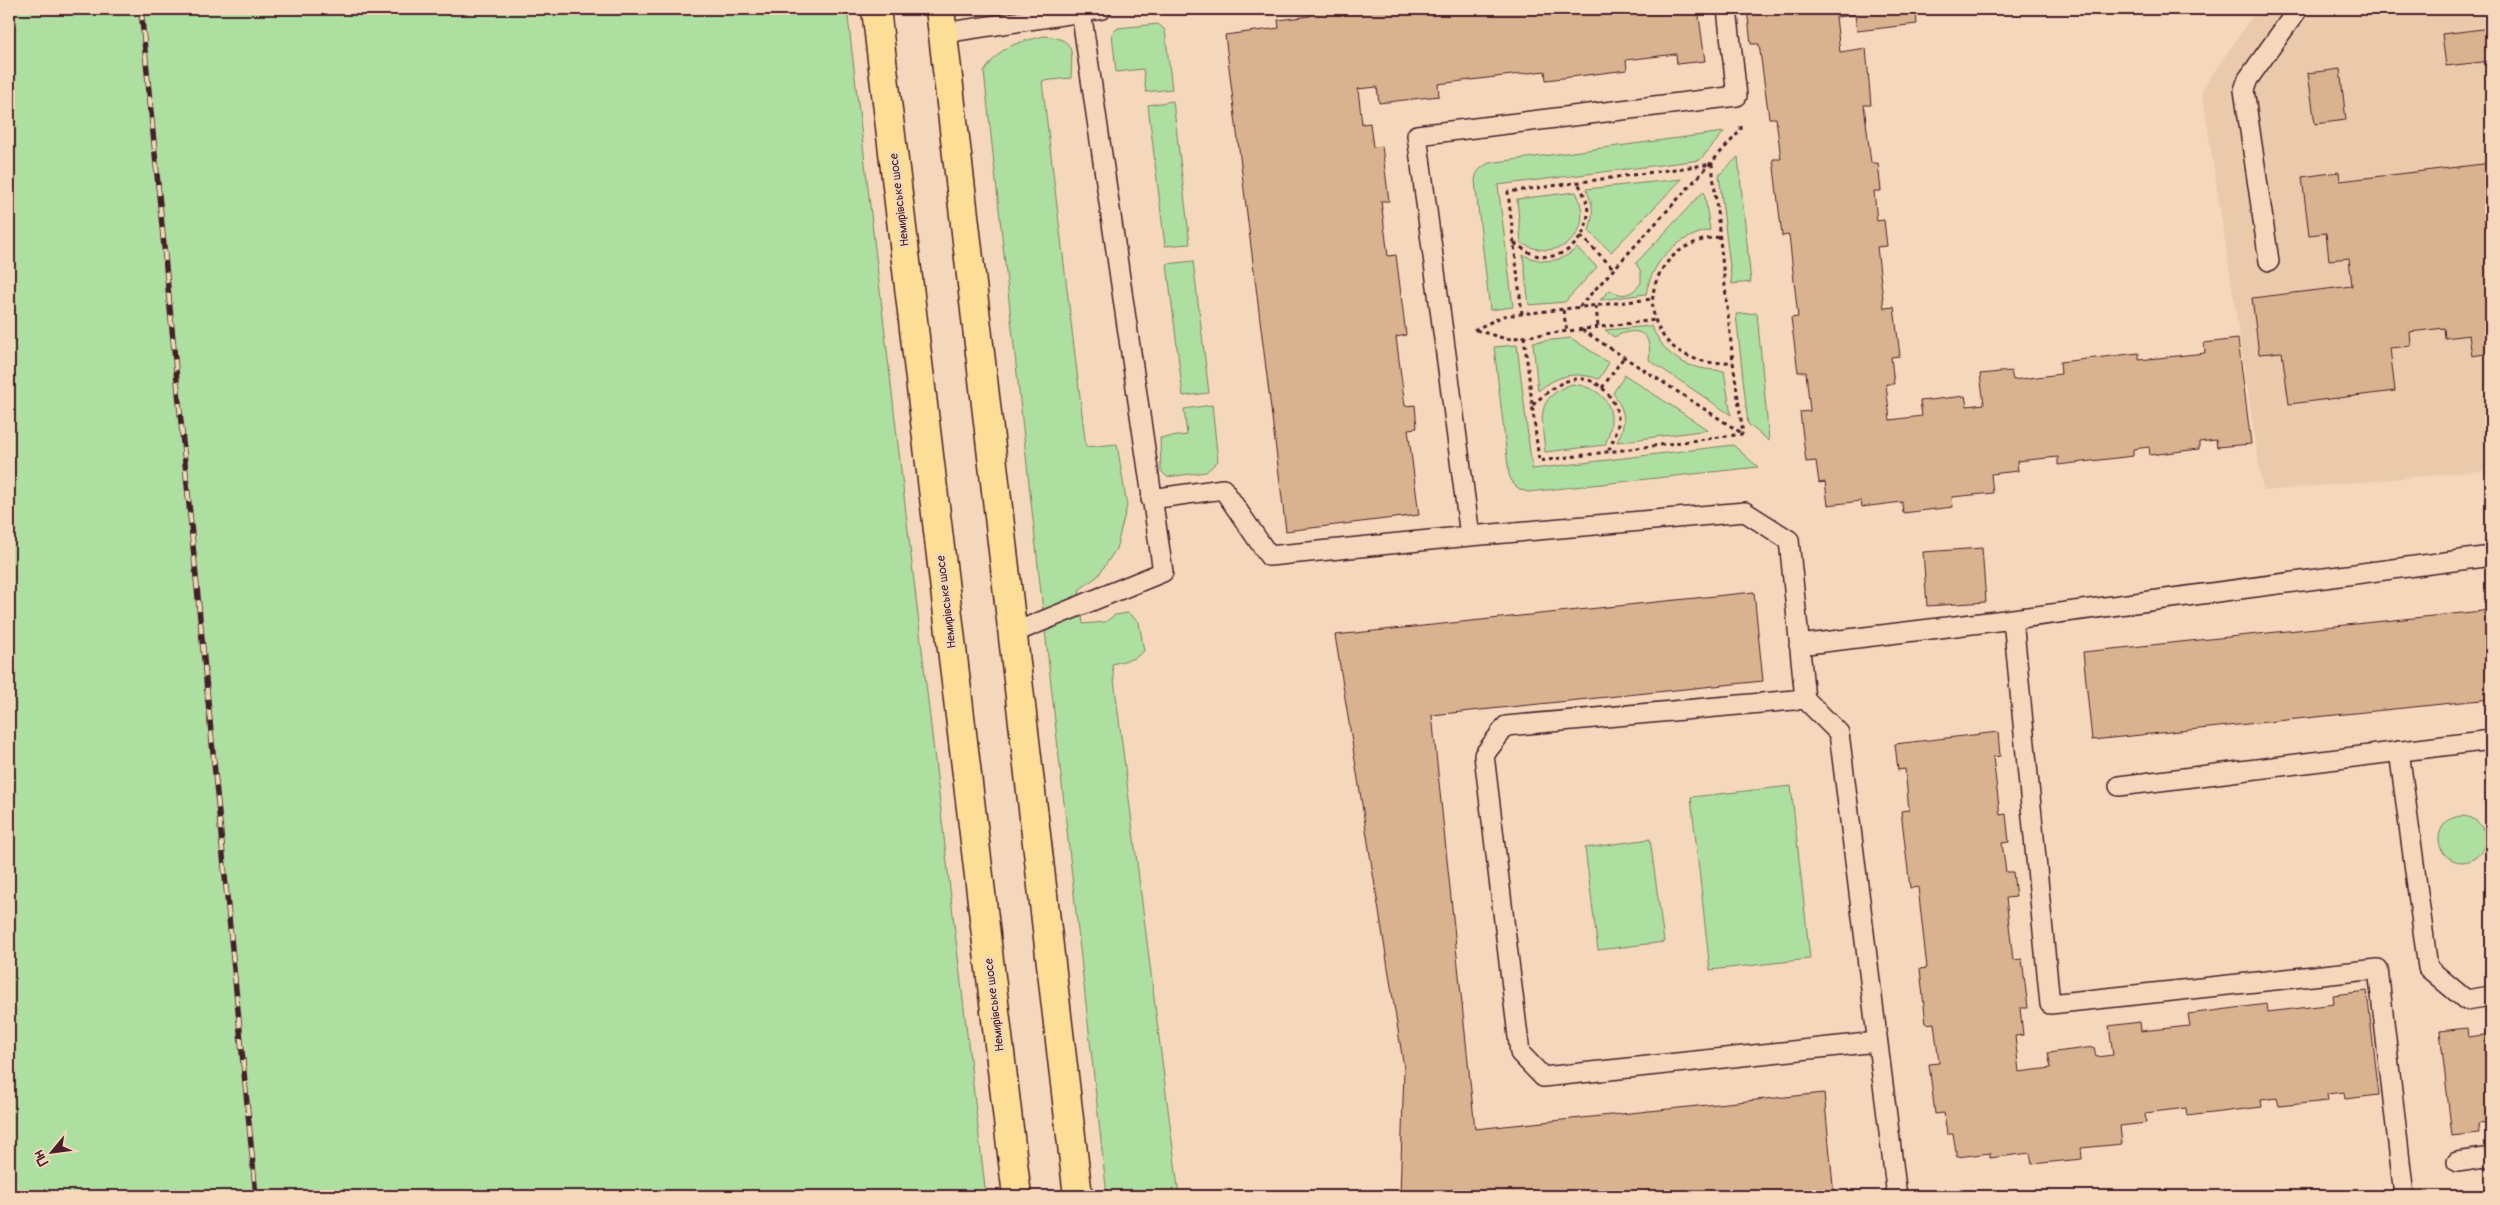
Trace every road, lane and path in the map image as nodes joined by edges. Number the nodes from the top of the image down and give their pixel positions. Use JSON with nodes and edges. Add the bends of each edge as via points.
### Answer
{"nodes":[{"id":1,"x":876,"y":9,"type":"edge"},
{"id":2,"x":1102,"y":9,"type":"edge"},
{"id":3,"x":1727,"y":9,"type":"edge"},
{"id":4,"x":2298,"y":9,"type":"edge"},
{"id":5,"x":1081,"y":11,"type":"junction"},
{"id":6,"x":942,"y":21,"type":"edge"},
{"id":7,"x":1737,"y":96,"type":"junction"},
{"id":8,"x":1712,"y":164,"type":"junction"},
{"id":9,"x":1578,"y":182,"type":"junction"},
{"id":10,"x":1582,"y":236,"type":"junction"},
{"id":11,"x":1719,"y":237,"type":"junction"},
{"id":12,"x":1514,"y":243,"type":"junction"},
{"id":13,"x":2269,"y":261,"type":"dead end"},
{"id":14,"x":1614,"y":269,"type":"junction"},
{"id":15,"x":1652,"y":299,"type":"junction"},
{"id":16,"x":1596,"y":306,"type":"junction"},
{"id":17,"x":1579,"y":307,"type":"junction"},
{"id":18,"x":1563,"y":309,"type":"junction"},
{"id":19,"x":1522,"y":314,"type":"junction"},
{"id":20,"x":1655,"y":320,"type":"junction"},
{"id":21,"x":1598,"y":328,"type":"junction"},
{"id":22,"x":1582,"y":330,"type":"junction"},
{"id":23,"x":1566,"y":331,"type":"junction"},
{"id":24,"x":1524,"y":336,"type":"junction"},
{"id":25,"x":1624,"y":357,"type":"junction"},
{"id":26,"x":1733,"y":362,"type":"junction"},
{"id":27,"x":1602,"y":388,"type":"junction"},
{"id":28,"x":1532,"y":406,"type":"junction"},
{"id":29,"x":1744,"y":434,"type":"junction"},
{"id":30,"x":1608,"y":452,"type":"junction"},
{"id":31,"x":1151,"y":499,"type":"junction"},
{"id":32,"x":1470,"y":536,"type":"junction"},
{"id":33,"x":2491,"y":556,"type":"edge"},
{"id":34,"x":2013,"y":619,"type":"junction"},
{"id":35,"x":1013,"y":633,"type":"junction"},
{"id":36,"x":1800,"y":645,"type":"junction"},
{"id":37,"x":1805,"y":699,"type":"junction"},
{"id":38,"x":2491,"y":740,"type":"edge"},
{"id":39,"x":2399,"y":751,"type":"junction"},
{"id":40,"x":2119,"y":786,"type":"dead end"},
{"id":41,"x":2491,"y":996,"type":"edge"},
{"id":42,"x":1877,"y":1042,"type":"junction"},
{"id":43,"x":2491,"y":1157,"type":"edge"},
{"id":44,"x":2457,"y":1162,"type":"dead end"},
{"id":45,"x":1017,"y":1196,"type":"edge"},
{"id":46,"x":1078,"y":1196,"type":"edge"},
{"id":47,"x":1897,"y":1196,"type":"edge"},
{"id":48,"x":2404,"y":1196,"type":"edge"}],
"edges":[{"from":1,"to":45,"type":"main road","name":"Немирівське шосе"},
{"from":2,"to":5,"type":"lane"},
{"from":3,"to":7,"type":"lane"},
{"from":4,"to":13,"type":"lane","via":[[2248,78],[2244,90]]},
{"from":5,"to":6,"type":"lane"},
{"from":5,"to":31,"type":"lane"},
{"from":6,"to":35,"type":"main road"},
{"from":7,"to":8,"type":"path","via":[[1742,130]]},
{"from":7,"to":32,"type":"lane","via":[[1417,135]]},
{"from":8,"to":9,"type":"path"},
{"from":8,"to":11,"type":"path"},
{"from":8,"to":14,"type":"path"},
{"from":9,"to":10,"type":"path","via":[[1588,215]]},
{"from":9,"to":12,"type":"path","via":[[1508,192]]},
{"from":10,"to":12,"type":"path","via":[[1572,248],[1552,256],[1534,254]]},
{"from":10,"to":14,"type":"path"},
{"from":11,"to":15,"type":"path","via":[[1696,241],[1670,257],[1655,284]]},
{"from":11,"to":26,"type":"path"},
{"from":12,"to":19,"type":"path"},
{"from":14,"to":17,"type":"path"},
{"from":15,"to":16,"type":"path"},
{"from":15,"to":20,"type":"path"},
{"from":16,"to":17,"type":"path"},
{"from":16,"to":21,"type":"path"},
{"from":17,"to":18,"type":"path"},
{"from":18,"to":19,"type":"path"},
{"from":18,"to":23,"type":"path"},
{"from":19,"to":24,"type":"path","via":[[1503,316],[1475,330],[1506,339]]},
{"from":20,"to":21,"type":"path"},
{"from":20,"to":26,"type":"path","via":[[1674,348],[1689,357],[1704,362]]},
{"from":21,"to":22,"type":"path"},
{"from":22,"to":23,"type":"path"},
{"from":22,"to":25,"type":"path"},
{"from":23,"to":24,"type":"path"},
{"from":24,"to":28,"type":"path"},
{"from":25,"to":27,"type":"path"},
{"from":25,"to":29,"type":"path"},
{"from":26,"to":29,"type":"path"},
{"from":27,"to":28,"type":"path","via":[[1587,380],[1565,381],[1555,385]]},
{"from":27,"to":30,"type":"path","via":[[1615,407],[1618,418]]},
{"from":28,"to":30,"type":"path","via":[[1539,462]]},
{"from":29,"to":30,"type":"path"},
{"from":31,"to":32,"type":"lane","via":[[1223,489],[1269,556]]},
{"from":31,"to":35,"type":"lane","via":[[1162,572]]},
{"from":32,"to":36,"type":"lane","via":[[1746,512],[1788,540]]},
{"from":33,"to":34,"type":"lane"},
{"from":34,"to":36,"type":"lane"},
{"from":34,"to":48,"type":"lane","via":[[2050,1004],[2378,969]]},
{"from":35,"to":46,"type":"main road"},
{"from":36,"to":37,"type":"lane"},
{"from":37,"to":42,"type":"lane","via":[[1839,733]]},
{"from":37,"to":42,"type":"lane","via":[[1506,726],[1484,755],[1520,1053],[1543,1076]]},
{"from":38,"to":39,"type":"lane"},
{"from":39,"to":40,"type":"lane"},
{"from":39,"to":41,"type":"lane","via":[[2428,968],[2466,1000]]},
{"from":42,"to":47,"type":"lane"},
{"from":43,"to":44,"type":"lane"}]}
